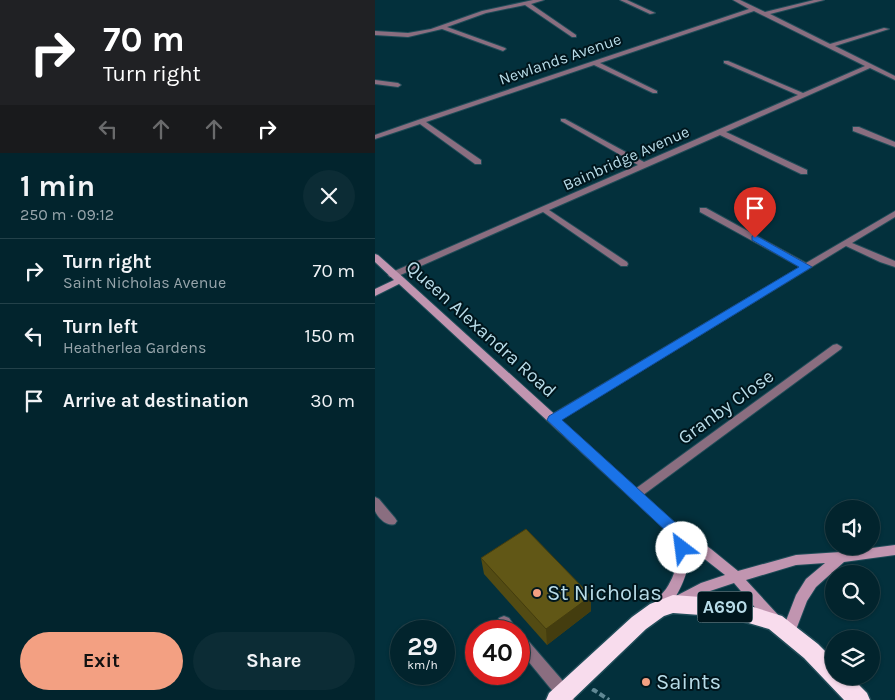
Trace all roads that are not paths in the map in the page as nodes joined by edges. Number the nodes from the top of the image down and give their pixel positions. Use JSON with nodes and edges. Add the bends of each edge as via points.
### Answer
{"nodes":[{"id":1,"x":541,"y":0,"type":"edge"},
{"id":2,"x":623,"y":0,"type":"edge"},
{"id":3,"x":736,"y":0,"type":"edge"},
{"id":4,"x":821,"y":0,"type":"edge"},
{"id":5,"x":526,"y":3,"type":"junction"},
{"id":6,"x":754,"y":9,"type":"junction"},
{"id":7,"x":652,"y":13,"type":"dead end"},
{"id":8,"x":765,"y":14,"type":"junction"},
{"id":9,"x":443,"y":28,"type":"junction"},
{"id":10,"x":886,"y":29,"type":"dead end"},
{"id":11,"x":375,"y":33,"type":"edge"},
{"id":12,"x":574,"y":36,"type":"dead end"},
{"id":13,"x":829,"y":46,"type":"junction"},
{"id":14,"x":503,"y":49,"type":"dead end"},
{"id":15,"x":593,"y":62,"type":"junction"},
{"id":16,"x":726,"y":62,"type":"dead end"},
{"id":17,"x":870,"y":66,"type":"junction"},
{"id":18,"x":895,"y":78,"type":"edge"},
{"id":19,"x":375,"y":82,"type":"edge"},
{"id":20,"x":398,"y":85,"type":"dead end"},
{"id":21,"x":655,"y":92,"type":"dead end"},
{"id":22,"x":803,"y":95,"type":"junction"},
{"id":23,"x":563,"y":120,"type":"dead end"},
{"id":24,"x":420,"y":121,"type":"junction"},
{"id":25,"x":857,"y":129,"type":"dead end"},
{"id":26,"x":720,"y":132,"type":"junction"},
{"id":27,"x":375,"y":137,"type":"edge"},
{"id":28,"x":895,"y":145,"type":"edge"},
{"id":29,"x":478,"y":162,"type":"dead end"},
{"id":30,"x":644,"y":165,"type":"junction"},
{"id":31,"x":804,"y":172,"type":"dead end"},
{"id":32,"x":543,"y":209,"type":"junction"},
{"id":33,"x":703,"y":210,"type":"dead end"},
{"id":34,"x":895,"y":213,"type":"edge"},
{"id":35,"x":846,"y":243,"type":"junction"},
{"id":36,"x":375,"y":257,"type":"edge"},
{"id":37,"x":624,"y":264,"type":"dead end"},
{"id":38,"x":895,"y":264,"type":"edge"},
{"id":39,"x":807,"y":267,"type":"junction"},
{"id":40,"x":397,"y":277,"type":"junction"},
{"id":41,"x":375,"y":293,"type":"edge"},
{"id":42,"x":837,"y":347,"type":"dead end"},
{"id":43,"x":553,"y":420,"type":"junction"},
{"id":44,"x":635,"y":495,"type":"junction"},
{"id":45,"x":375,"y":502,"type":"edge"},
{"id":46,"x":391,"y":521,"type":"dead end"},
{"id":47,"x":673,"y":530,"type":"junction"},
{"id":48,"x":895,"y":550,"type":"edge"},
{"id":49,"x":841,"y":558,"type":"junction"},
{"id":50,"x":736,"y":577,"type":"junction"},
{"id":51,"x":665,"y":607,"type":"junction"},
{"id":52,"x":782,"y":627,"type":"junction"},
{"id":53,"x":530,"y":654,"type":"edge"},
{"id":54,"x":825,"y":666,"type":"edge"},
{"id":55,"x":845,"y":685,"type":"edge"},
{"id":56,"x":563,"y":698,"type":"edge"},
{"id":57,"x":859,"y":700,"type":"edge"}],
"edges":[{"from":1,"to":5,"type":"street"},
{"from":2,"to":7,"type":"street"},
{"from":3,"to":6,"type":"street"},
{"from":4,"to":8,"type":"street"},
{"from":5,"to":9,"type":"street","via":[[484,12]]},
{"from":5,"to":12,"type":"street"},
{"from":6,"to":8,"type":"street"},
{"from":6,"to":15,"type":"street","name":"Newlands Avenue"},
{"from":8,"to":13,"type":"street"},
{"from":9,"to":11,"type":"street","via":[[408,35]]},
{"from":9,"to":14,"type":"street"},
{"from":10,"to":13,"type":"street"},
{"from":13,"to":17,"type":"street"},
{"from":15,"to":21,"type":"street"},
{"from":15,"to":24,"type":"street","name":"Newlands Avenue"},
{"from":16,"to":22,"type":"street"},
{"from":17,"to":18,"type":"street"},
{"from":17,"to":22,"type":"street","name":"Bainbridge Avenue"},
{"from":19,"to":20,"type":"street"},
{"from":22,"to":26,"type":"street","name":"Bainbridge Avenue"},
{"from":23,"to":30,"type":"street"},
{"from":24,"to":27,"type":"street","name":"Newlands Avenue"},
{"from":24,"to":29,"type":"street"},
{"from":25,"to":28,"type":"street"},
{"from":26,"to":30,"type":"street","name":"Bainbridge Avenue"},
{"from":26,"to":31,"type":"street"},
{"from":30,"to":32,"type":"street","name":"Bainbridge Avenue"},
{"from":32,"to":37,"type":"street"},
{"from":32,"to":40,"type":"street","name":"Bainbridge Avenue"},
{"from":33,"to":39,"type":"street"},
{"from":34,"to":35,"type":"street"},
{"from":35,"to":38,"type":"street"},
{"from":35,"to":39,"type":"street"},
{"from":36,"to":40,"type":"street","name":"Queen Alexandra Road"},
{"from":39,"to":43,"type":"street"},
{"from":40,"to":41,"type":"street"},
{"from":40,"to":43,"type":"street","name":"Queen Alexandra Road"},
{"from":42,"to":44,"type":"street","name":"Granby Close"},
{"from":43,"to":44,"type":"street","name":"Queen Alexandra Road"},
{"from":44,"to":47,"type":"street","name":"Queen Alexandra Road"},
{"from":45,"to":46,"type":"street"},
{"from":47,"to":50,"type":"street","name":"Queen Alexandra Road","via":[[707,552]]},
{"from":47,"to":51,"type":"street","name":"Queen Alexandra Road","via":[[682,548],[683,560]]},
{"from":48,"to":49,"type":"street"},
{"from":49,"to":50,"type":"street","via":[[796,560]]},
{"from":49,"to":52,"type":"street","via":[[811,583]]},
{"from":50,"to":51,"type":"street"},
{"from":50,"to":52,"type":"street","name":"Queen Alexandra Road"},
{"from":51,"to":52,"type":"highway","number":"A690","via":[[728,608]]},
{"from":51,"to":56,"type":"highway"},
{"from":52,"to":54,"type":"highway","number":"A690"},
{"from":53,"to":56,"type":"street"},
{"from":55,"to":57,"type":"highway","number":"A690"}]}
